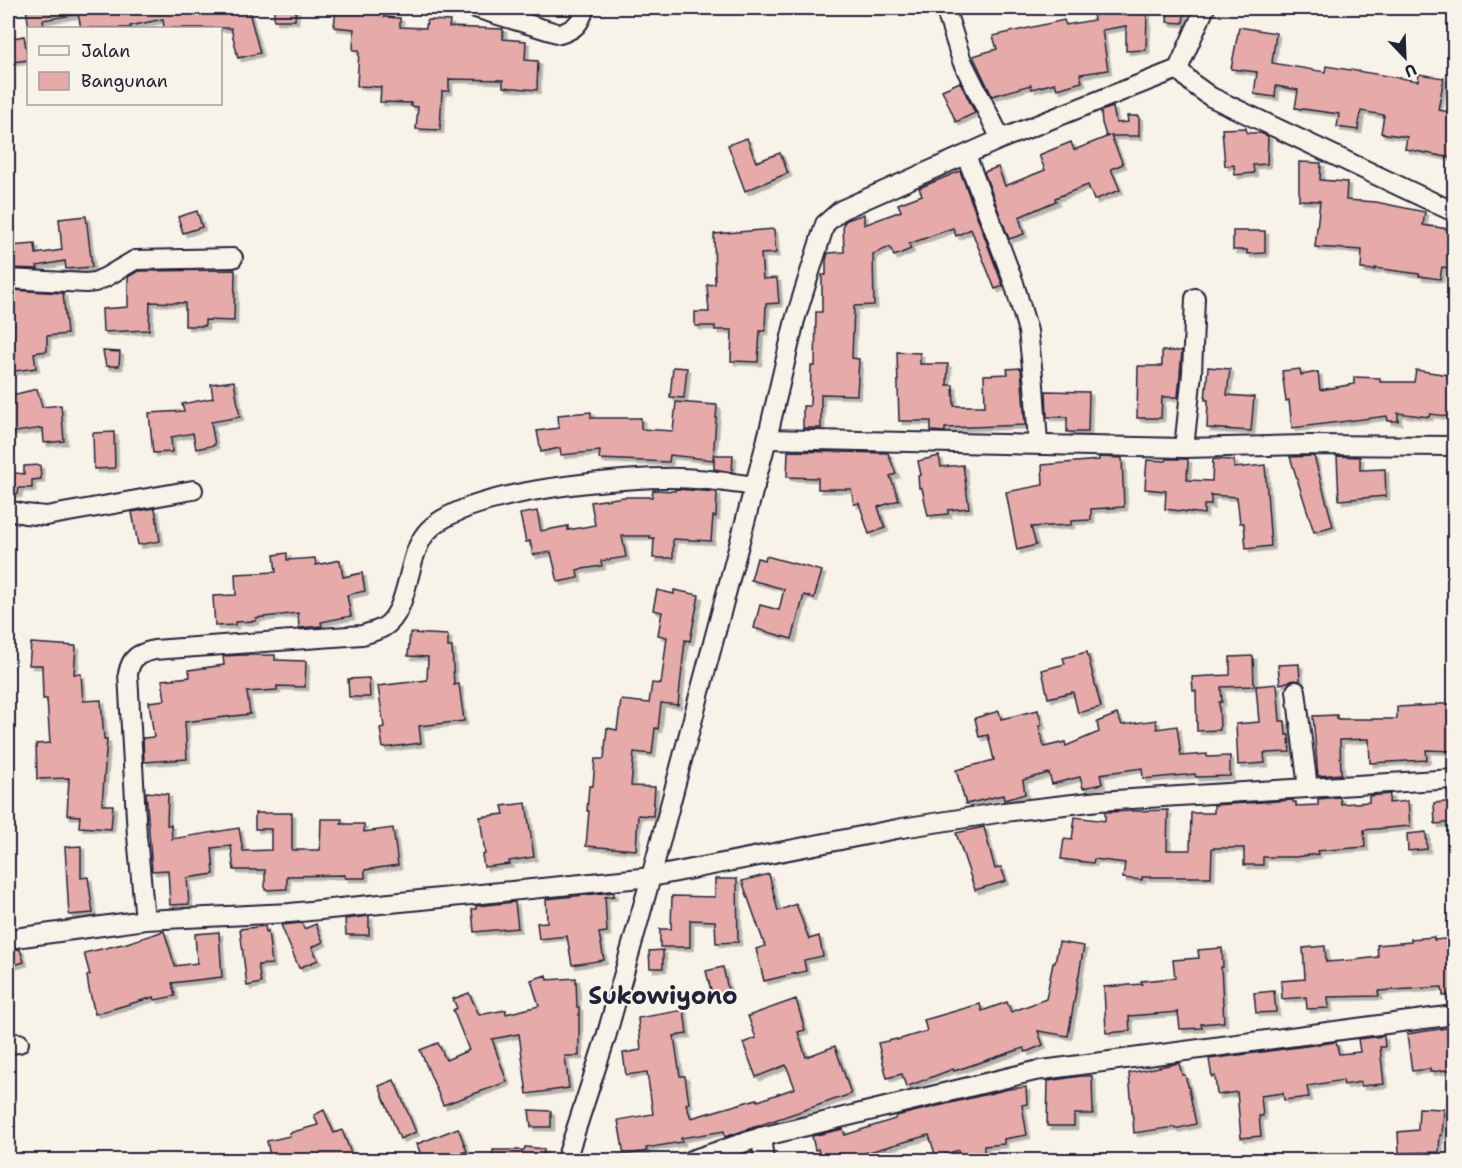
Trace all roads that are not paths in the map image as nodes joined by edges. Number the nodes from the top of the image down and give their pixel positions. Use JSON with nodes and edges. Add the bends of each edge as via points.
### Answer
{"nodes":[{"id":1,"x":476,"y":8,"type":"edge"},
{"id":2,"x":585,"y":8,"type":"edge"},
{"id":3,"x":945,"y":8,"type":"edge"},
{"id":4,"x":1205,"y":8,"type":"edge"},
{"id":5,"x":1178,"y":69,"type":"junction"},
{"id":6,"x":1001,"y":139,"type":"junction"},
{"id":7,"x":966,"y":155,"type":"junction"},
{"id":8,"x":1455,"y":212,"type":"edge"},
{"id":9,"x":233,"y":258,"type":"dead end"},
{"id":10,"x":8,"y":279,"type":"edge"},
{"id":11,"x":1194,"y":298,"type":"dead end"},
{"id":12,"x":767,"y":438,"type":"junction"},
{"id":13,"x":1038,"y":443,"type":"junction"},
{"id":14,"x":1455,"y":446,"type":"edge"},
{"id":15,"x":1184,"y":448,"type":"junction"},
{"id":16,"x":754,"y":486,"type":"junction"},
{"id":17,"x":193,"y":490,"type":"dead end"},
{"id":18,"x":8,"y":510,"type":"edge"},
{"id":19,"x":1296,"y":692,"type":"dead end"},
{"id":20,"x":1455,"y":779,"type":"edge"},
{"id":21,"x":1308,"y":788,"type":"junction"},
{"id":22,"x":651,"y":877,"type":"junction"},
{"id":23,"x":145,"y":920,"type":"junction"},
{"id":24,"x":8,"y":939,"type":"edge"},
{"id":25,"x":1455,"y":1015,"type":"edge"},
{"id":26,"x":761,"y":1137,"type":"junction"},
{"id":27,"x":566,"y":1161,"type":"edge"},
{"id":28,"x":691,"y":1161,"type":"edge"},
{"id":29,"x":764,"y":1161,"type":"edge"}],
"edges":[{"from":1,"to":2,"type":"street","via":[[560,34],[572,31],[580,23]]},
{"from":3,"to":6,"type":"street","via":[[962,61]]},
{"from":4,"to":5,"type":"street"},
{"from":5,"to":6,"type":"street"},
{"from":5,"to":8,"type":"street","via":[[1211,97]]},
{"from":6,"to":7,"type":"street"},
{"from":7,"to":12,"type":"street","via":[[841,210],[825,224],[795,320]]},
{"from":7,"to":13,"type":"street","via":[[1028,331]]},
{"from":9,"to":10,"type":"street","via":[[135,260],[106,277],[86,283]]},
{"from":11,"to":15,"type":"street"},
{"from":12,"to":13,"type":"street"},
{"from":12,"to":16,"type":"street"},
{"from":13,"to":15,"type":"street"},
{"from":14,"to":15,"type":"street"},
{"from":16,"to":22,"type":"street"},
{"from":16,"to":23,"type":"street","via":[[664,478],[543,488],[486,501],[447,517],[427,532],[416,549],[399,610],[385,626],[362,635],[141,653],[130,663],[128,674]]},
{"from":17,"to":18,"type":"street","via":[[46,516]]},
{"from":19,"to":21,"type":"street"},
{"from":20,"to":21,"type":"street"},
{"from":21,"to":22,"type":"street","via":[[1099,801],[1004,812]]},
{"from":22,"to":23,"type":"street","via":[[290,913]]},
{"from":22,"to":27,"type":"street"},
{"from":23,"to":24,"type":"street"},
{"from":25,"to":26,"type":"street","via":[[1035,1071]]},
{"from":26,"to":28,"type":"street"},
{"from":26,"to":29,"type":"street"}]}
